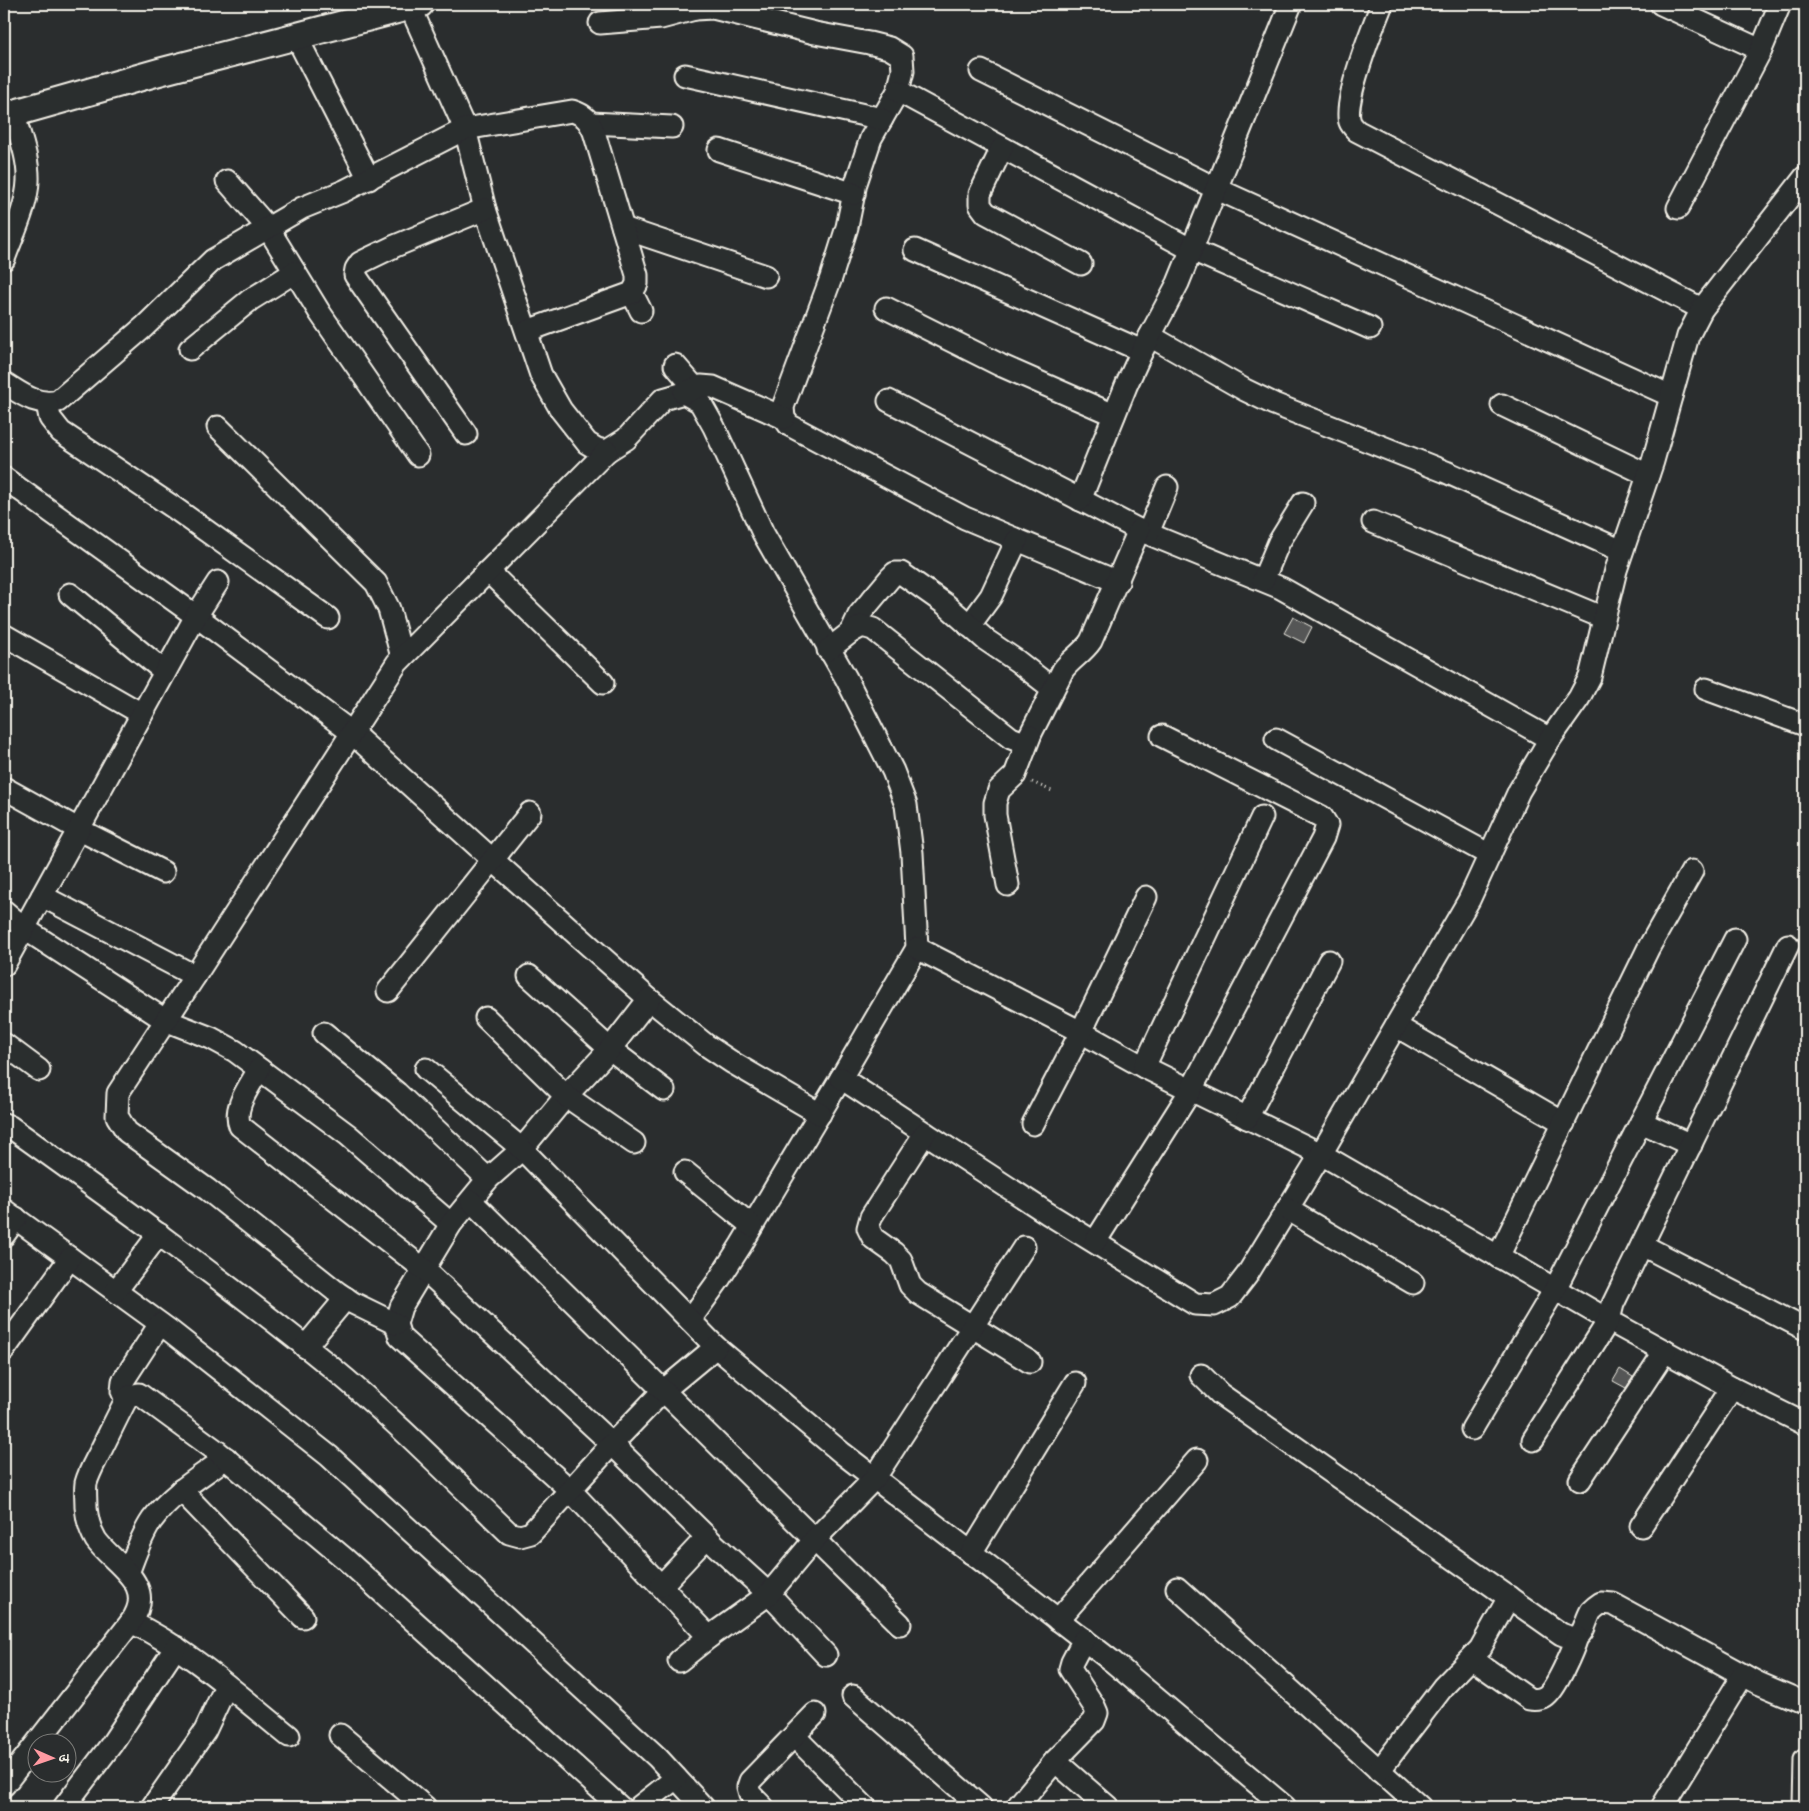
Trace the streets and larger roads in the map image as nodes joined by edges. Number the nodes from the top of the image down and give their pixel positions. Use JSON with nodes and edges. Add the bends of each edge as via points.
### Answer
{"nodes":[{"id":1,"x":1292,"y":4,"type":"edge"},
{"id":2,"x":1382,"y":4,"type":"edge"},
{"id":3,"x":1661,"y":4,"type":"edge"},
{"id":4,"x":1780,"y":4,"type":"edge"},
{"id":5,"x":413,"y":5,"type":"edge"},
{"id":6,"x":696,"y":6,"type":"edge"},
{"id":7,"x":600,"y":23,"type":"dead end"},
{"id":8,"x":296,"y":36,"type":"junction"},
{"id":9,"x":1761,"y":50,"type":"junction"},
{"id":10,"x":981,"y":71,"type":"dead end"},
{"id":11,"x":685,"y":75,"type":"dead end"},
{"id":12,"x":898,"y":91,"type":"junction"},
{"id":13,"x":8,"y":114,"type":"edge"},
{"id":14,"x":882,"y":119,"type":"junction"},
{"id":15,"x":590,"y":123,"type":"junction"},
{"id":16,"x":672,"y":127,"type":"dead end"},
{"id":17,"x":465,"y":129,"type":"junction"},
{"id":18,"x":1002,"y":148,"type":"junction"},
{"id":19,"x":719,"y":150,"type":"dead end"},
{"id":20,"x":1805,"y":177,"type":"edge"},
{"id":21,"x":369,"y":179,"type":"junction"},
{"id":22,"x":227,"y":181,"type":"dead end"},
{"id":23,"x":1217,"y":189,"type":"junction"},
{"id":24,"x":854,"y":194,"type":"junction"},
{"id":25,"x":1678,"y":208,"type":"dead end"},
{"id":26,"x":485,"y":209,"type":"junction"},
{"id":27,"x":268,"y":228,"type":"junction"},
{"id":28,"x":623,"y":228,"type":"junction"},
{"id":29,"x":915,"y":250,"type":"dead end"},
{"id":30,"x":1192,"y":250,"type":"junction"},
{"id":31,"x":4,"y":259,"type":"edge"},
{"id":32,"x":1082,"y":264,"type":"dead end"},
{"id":33,"x":295,"y":272,"type":"junction"},
{"id":34,"x":766,"y":276,"type":"dead end"},
{"id":35,"x":886,"y":308,"type":"dead end"},
{"id":36,"x":1702,"y":309,"type":"junction"},
{"id":37,"x":1370,"y":328,"type":"dead end"},
{"id":38,"x":527,"y":331,"type":"junction"},
{"id":39,"x":1146,"y":344,"type":"junction"},
{"id":40,"x":190,"y":349,"type":"dead end"},
{"id":41,"x":675,"y":365,"type":"dead end"},
{"id":42,"x":4,"y":383,"type":"edge"},
{"id":43,"x":689,"y":391,"type":"junction"},
{"id":44,"x":1671,"y":396,"type":"junction"},
{"id":45,"x":889,"y":401,"type":"dead end"},
{"id":46,"x":47,"y":404,"type":"junction"},
{"id":47,"x":1502,"y":405,"type":"dead end"},
{"id":48,"x":1114,"y":415,"type":"junction"},
{"id":49,"x":784,"y":418,"type":"junction"},
{"id":50,"x":218,"y":427,"type":"dead end"},
{"id":51,"x":466,"y":434,"type":"dead end"},
{"id":52,"x":607,"y":452,"type":"junction"},
{"id":53,"x":418,"y":455,"type":"dead end"},
{"id":54,"x":1648,"y":475,"type":"junction"},
{"id":55,"x":4,"y":478,"type":"edge"},
{"id":56,"x":1166,"y":487,"type":"dead end"},
{"id":57,"x":1080,"y":500,"type":"junction"},
{"id":58,"x":1303,"y":503,"type":"dead end"},
{"id":59,"x":1373,"y":522,"type":"dead end"},
{"id":60,"x":1144,"y":532,"type":"junction"},
{"id":61,"x":1017,"y":540,"type":"junction"},
{"id":62,"x":1622,"y":551,"type":"junction"},
{"id":63,"x":488,"y":571,"type":"junction"},
{"id":64,"x":1263,"y":580,"type":"junction"},
{"id":65,"x":218,"y":582,"type":"dead end"},
{"id":66,"x":1118,"y":582,"type":"junction"},
{"id":67,"x":70,"y":594,"type":"dead end"},
{"id":68,"x":196,"y":616,"type":"junction"},
{"id":69,"x":328,"y":618,"type":"dead end"},
{"id":70,"x":1604,"y":618,"type":"junction"},
{"id":71,"x":969,"y":626,"type":"junction"},
{"id":72,"x":851,"y":632,"type":"junction"},
{"id":73,"x":4,"y":635,"type":"edge"},
{"id":74,"x":828,"y":650,"type":"junction"},
{"id":75,"x":402,"y":657,"type":"junction"},
{"id":76,"x":165,"y":672,"type":"junction"},
{"id":77,"x":603,"y":683,"type":"dead end"},
{"id":78,"x":1053,"y":689,"type":"junction"},
{"id":79,"x":1706,"y":689,"type":"dead end"},
{"id":80,"x":142,"y":714,"type":"junction"},
{"id":81,"x":1805,"y":725,"type":"edge"},
{"id":82,"x":352,"y":732,"type":"junction"},
{"id":83,"x":1030,"y":736,"type":"junction"},
{"id":84,"x":1162,"y":736,"type":"dead end"},
{"id":85,"x":1276,"y":739,"type":"dead end"},
{"id":86,"x":1550,"y":739,"type":"junction"},
{"id":87,"x":4,"y":788,"type":"edge"},
{"id":88,"x":530,"y":813,"type":"dead end"},
{"id":89,"x":1262,"y":817,"type":"dead end"},
{"id":90,"x":78,"y":829,"type":"junction"},
{"id":91,"x":1490,"y":855,"type":"junction"},
{"id":92,"x":493,"y":860,"type":"junction"},
{"id":93,"x":1692,"y":871,"type":"dead end"},
{"id":94,"x":163,"y":872,"type":"dead end"},
{"id":95,"x":1008,"y":885,"type":"dead end"},
{"id":96,"x":42,"y":896,"type":"junction"},
{"id":97,"x":1146,"y":897,"type":"dead end"},
{"id":98,"x":4,"y":911,"type":"edge"},
{"id":99,"x":25,"y":929,"type":"junction"},
{"id":100,"x":1735,"y":939,"type":"dead end"},
{"id":101,"x":1788,"y":945,"type":"dead end"},
{"id":102,"x":917,"y":948,"type":"junction"},
{"id":103,"x":1329,"y":961,"type":"dead end"},
{"id":104,"x":4,"y":965,"type":"edge"},
{"id":105,"x":195,"y":976,"type":"junction"},
{"id":106,"x":529,"y":976,"type":"dead end"},
{"id":107,"x":388,"y":991,"type":"dead end"},
{"id":108,"x":649,"y":998,"type":"junction"},
{"id":109,"x":486,"y":1018,"type":"dead end"},
{"id":110,"x":165,"y":1020,"type":"junction"},
{"id":111,"x":1396,"y":1026,"type":"junction"},
{"id":112,"x":324,"y":1032,"type":"dead end"},
{"id":113,"x":1081,"y":1032,"type":"junction"},
{"id":114,"x":4,"y":1044,"type":"edge"},
{"id":115,"x":610,"y":1049,"type":"junction"},
{"id":116,"x":1144,"y":1067,"type":"junction"},
{"id":117,"x":260,"y":1068,"type":"junction"},
{"id":118,"x":426,"y":1069,"type":"dead end"},
{"id":119,"x":39,"y":1070,"type":"dead end"},
{"id":120,"x":842,"y":1078,"type":"junction"},
{"id":121,"x":664,"y":1090,"type":"dead end"},
{"id":122,"x":1191,"y":1090,"type":"junction"},
{"id":123,"x":566,"y":1096,"type":"junction"},
{"id":124,"x":820,"y":1114,"type":"junction"},
{"id":125,"x":1247,"y":1118,"type":"junction"},
{"id":126,"x":1564,"y":1122,"type":"junction"},
{"id":127,"x":1641,"y":1122,"type":"junction"},
{"id":128,"x":4,"y":1124,"type":"edge"},
{"id":129,"x":1033,"y":1124,"type":"dead end"},
{"id":130,"x":926,"y":1133,"type":"junction"},
{"id":131,"x":634,"y":1143,"type":"dead end"},
{"id":132,"x":1691,"y":1145,"type":"junction"},
{"id":133,"x":522,"y":1149,"type":"junction"},
{"id":134,"x":1321,"y":1154,"type":"junction"},
{"id":135,"x":685,"y":1172,"type":"dead end"},
{"id":136,"x":488,"y":1179,"type":"junction"},
{"id":137,"x":472,"y":1201,"type":"junction"},
{"id":138,"x":1287,"y":1209,"type":"junction"},
{"id":139,"x":8,"y":1221,"type":"edge"},
{"id":140,"x":452,"y":1224,"type":"junction"},
{"id":141,"x":752,"y":1226,"type":"junction"},
{"id":142,"x":159,"y":1234,"type":"junction"},
{"id":143,"x":1095,"y":1242,"type":"junction"},
{"id":144,"x":1642,"y":1245,"type":"junction"},
{"id":145,"x":1024,"y":1247,"type":"dead end"},
{"id":146,"x":1498,"y":1257,"type":"junction"},
{"id":147,"x":70,"y":1258,"type":"junction"},
{"id":148,"x":425,"y":1270,"type":"junction"},
{"id":149,"x":1413,"y":1283,"type":"dead end"},
{"id":150,"x":1555,"y":1289,"type":"junction"},
{"id":151,"x":116,"y":1292,"type":"junction"},
{"id":152,"x":346,"y":1298,"type":"junction"},
{"id":153,"x":690,"y":1320,"type":"junction"},
{"id":154,"x":1609,"y":1320,"type":"junction"},
{"id":155,"x":160,"y":1324,"type":"junction"},
{"id":156,"x":396,"y":1324,"type":"junction"},
{"id":157,"x":972,"y":1328,"type":"junction"},
{"id":158,"x":1805,"y":1329,"type":"edge"},
{"id":159,"x":305,"y":1347,"type":"junction"},
{"id":160,"x":716,"y":1347,"type":"junction"},
{"id":161,"x":4,"y":1350,"type":"edge"},
{"id":162,"x":1665,"y":1351,"type":"junction"},
{"id":163,"x":1030,"y":1362,"type":"dead end"},
{"id":164,"x":1201,"y":1375,"type":"dead end"},
{"id":165,"x":1074,"y":1382,"type":"dead end"},
{"id":166,"x":1732,"y":1388,"type":"junction"},
{"id":167,"x":664,"y":1390,"type":"junction"},
{"id":168,"x":126,"y":1400,"type":"junction"},
{"id":169,"x":1805,"y":1424,"type":"edge"},
{"id":170,"x":1472,"y":1428,"type":"dead end"},
{"id":171,"x":1533,"y":1440,"type":"dead end"},
{"id":172,"x":612,"y":1444,"type":"junction"},
{"id":173,"x":226,"y":1458,"type":"junction"},
{"id":174,"x":1197,"y":1460,"type":"dead end"},
{"id":175,"x":874,"y":1478,"type":"junction"},
{"id":176,"x":1580,"y":1480,"type":"dead end"},
{"id":177,"x":181,"y":1490,"type":"junction"},
{"id":178,"x":570,"y":1490,"type":"junction"},
{"id":179,"x":1641,"y":1526,"type":"dead end"},
{"id":180,"x":707,"y":1537,"type":"junction"},
{"id":181,"x":816,"y":1539,"type":"junction"},
{"id":182,"x":971,"y":1553,"type":"junction"},
{"id":183,"x":128,"y":1573,"type":"junction"},
{"id":184,"x":661,"y":1586,"type":"junction"},
{"id":185,"x":1177,"y":1588,"type":"dead end"},
{"id":186,"x":769,"y":1594,"type":"junction"},
{"id":187,"x":1509,"y":1597,"type":"junction"},
{"id":188,"x":302,"y":1617,"type":"dead end"},
{"id":189,"x":1058,"y":1620,"type":"junction"},
{"id":190,"x":131,"y":1622,"type":"junction"},
{"id":191,"x":900,"y":1624,"type":"dead end"},
{"id":192,"x":709,"y":1637,"type":"junction"},
{"id":193,"x":1577,"y":1637,"type":"junction"},
{"id":194,"x":1084,"y":1640,"type":"junction"},
{"id":195,"x":176,"y":1647,"type":"junction"},
{"id":196,"x":826,"y":1655,"type":"dead end"},
{"id":197,"x":1472,"y":1659,"type":"junction"},
{"id":198,"x":679,"y":1661,"type":"dead end"},
{"id":199,"x":1743,"y":1675,"type":"junction"},
{"id":200,"x":226,"y":1686,"type":"junction"},
{"id":201,"x":853,"y":1696,"type":"dead end"},
{"id":202,"x":1805,"y":1703,"type":"edge"},
{"id":203,"x":815,"y":1714,"type":"dead end"},
{"id":204,"x":340,"y":1734,"type":"dead end"},
{"id":205,"x":289,"y":1736,"type":"dead end"},
{"id":206,"x":794,"y":1736,"type":"junction"},
{"id":207,"x":1805,"y":1760,"type":"edge"},
{"id":208,"x":1055,"y":1761,"type":"junction"},
{"id":209,"x":1380,"y":1771,"type":"junction"},
{"id":210,"x":676,"y":1778,"type":"junction"},
{"id":211,"x":4,"y":1784,"type":"edge"},
{"id":212,"x":64,"y":1807,"type":"edge"},
{"id":213,"x":152,"y":1807,"type":"edge"},
{"id":214,"x":425,"y":1807,"type":"edge"},
{"id":215,"x":620,"y":1807,"type":"edge"},
{"id":216,"x":639,"y":1807,"type":"edge"},
{"id":217,"x":703,"y":1807,"type":"edge"},
{"id":218,"x":763,"y":1807,"type":"edge"},
{"id":219,"x":865,"y":1807,"type":"edge"},
{"id":220,"x":981,"y":1807,"type":"edge"},
{"id":221,"x":1017,"y":1807,"type":"edge"},
{"id":222,"x":1108,"y":1807,"type":"edge"},
{"id":223,"x":1285,"y":1807,"type":"edge"},
{"id":224,"x":1420,"y":1807,"type":"edge"},
{"id":225,"x":1662,"y":1807,"type":"edge"},
{"id":226,"x":1804,"y":1807,"type":"edge"}],
"edges":[{"from":1,"to":23,"type":"street"},
{"from":2,"to":36,"type":"street","via":[[1350,102],[1350,122],[1357,131]]},
{"from":3,"to":9,"type":"street"},
{"from":4,"to":9,"type":"street"},
{"from":5,"to":8,"type":"street"},
{"from":5,"to":17,"type":"street"},
{"from":6,"to":7,"type":"street","via":[[661,18]]},
{"from":6,"to":12,"type":"street","via":[[890,48],[902,56],[903,71]]},
{"from":8,"to":13,"type":"street"},
{"from":8,"to":21,"type":"street"},
{"from":9,"to":25,"type":"street"},
{"from":10,"to":23,"type":"street"},
{"from":11,"to":14,"type":"street"},
{"from":12,"to":14,"type":"street"},
{"from":12,"to":18,"type":"street"},
{"from":13,"to":31,"type":"street","via":[[27,163],[28,181],[23,208]]},
{"from":14,"to":24,"type":"street","via":[[871,138]]},
{"from":15,"to":16,"type":"street"},
{"from":15,"to":17,"type":"street","via":[[579,113],[564,111]]},
{"from":15,"to":28,"type":"street"},
{"from":17,"to":21,"type":"street"},
{"from":17,"to":26,"type":"street"},
{"from":18,"to":30,"type":"street"},
{"from":18,"to":32,"type":"street","via":[[980,194],[980,205],[986,213]]},
{"from":19,"to":24,"type":"street"},
{"from":20,"to":36,"type":"street"},
{"from":21,"to":27,"type":"street","via":[[302,208]]},
{"from":22,"to":27,"type":"street"},
{"from":23,"to":30,"type":"street"},
{"from":23,"to":44,"type":"street"},
{"from":24,"to":49,"type":"street","via":[[831,278],[783,407]]},
{"from":26,"to":38,"type":"street"},
{"from":26,"to":51,"type":"street","via":[[360,263],[355,275]]},
{"from":27,"to":33,"type":"street"},
{"from":27,"to":46,"type":"street","via":[[214,260],[144,327],[58,401]]},
{"from":28,"to":34,"type":"street"},
{"from":28,"to":38,"type":"street","via":[[637,276],[636,302]]},
{"from":29,"to":39,"type":"street"},
{"from":30,"to":37,"type":"street"},
{"from":30,"to":39,"type":"street"},
{"from":33,"to":40,"type":"street","via":[[250,300]]},
{"from":33,"to":53,"type":"street"},
{"from":35,"to":48,"type":"street"},
{"from":36,"to":44,"type":"street","via":[[1688,336]]},
{"from":38,"to":52,"type":"street","via":[[542,375],[561,410],[587,443]]},
{"from":39,"to":48,"type":"street"},
{"from":39,"to":62,"type":"street","via":[[1274,404],[1446,472]]},
{"from":41,"to":43,"type":"street"},
{"from":42,"to":46,"type":"street"},
{"from":43,"to":49,"type":"street","via":[[701,386],[713,387]]},
{"from":43,"to":52,"type":"street","via":[[663,399],[626,439]]},
{"from":43,"to":74,"type":"street","via":[[700,402],[714,426],[763,533]]},
{"from":44,"to":54,"type":"street"},
{"from":45,"to":57,"type":"street"},
{"from":46,"to":69,"type":"street","via":[[50,418],[62,432]]},
{"from":47,"to":54,"type":"street"},
{"from":48,"to":57,"type":"street"},
{"from":49,"to":61,"type":"street","via":[[789,425],[956,513]]},
{"from":50,"to":75,"type":"street","via":[[376,584],[389,609]]},
{"from":52,"to":63,"type":"street"},
{"from":54,"to":62,"type":"street"},
{"from":55,"to":68,"type":"street"},
{"from":56,"to":60,"type":"street"},
{"from":57,"to":60,"type":"street"},
{"from":58,"to":64,"type":"street","via":[[1279,542]]},
{"from":59,"to":70,"type":"street"},
{"from":60,"to":64,"type":"street"},
{"from":60,"to":66,"type":"street"},
{"from":61,"to":66,"type":"street"},
{"from":61,"to":71,"type":"street","via":[[990,596]]},
{"from":62,"to":70,"type":"street"},
{"from":63,"to":75,"type":"street"},
{"from":63,"to":77,"type":"street"},
{"from":64,"to":86,"type":"street"},
{"from":65,"to":68,"type":"street"},
{"from":66,"to":78,"type":"street","via":[[1090,641],[1069,662]]},
{"from":67,"to":76,"type":"street"},
{"from":68,"to":76,"type":"street"},
{"from":68,"to":82,"type":"street"},
{"from":70,"to":86,"type":"street","via":[[1590,677]]},
{"from":71,"to":72,"type":"street","via":[[945,604],[898,572],[858,616]]},
{"from":71,"to":78,"type":"street"},
{"from":72,"to":74,"type":"street"},
{"from":72,"to":83,"type":"street","via":[[862,626],[873,629],[1010,738],[1027,741]]},
{"from":73,"to":80,"type":"street"},
{"from":74,"to":102,"type":"street","via":[[846,678],[893,771],[906,805]]},
{"from":75,"to":82,"type":"street"},
{"from":76,"to":80,"type":"street"},
{"from":78,"to":83,"type":"street"},
{"from":79,"to":81,"type":"street"},
{"from":80,"to":90,"type":"street"},
{"from":82,"to":92,"type":"street"},
{"from":82,"to":105,"type":"street"},
{"from":83,"to":95,"type":"street","via":[[1015,775],[999,790],[995,803]]},
{"from":84,"to":122,"type":"street","via":[[1322,817],[1327,825]]},
{"from":85,"to":91,"type":"street"},
{"from":86,"to":91,"type":"street","via":[[1519,791]]},
{"from":87,"to":90,"type":"street"},
{"from":88,"to":92,"type":"street"},
{"from":89,"to":116,"type":"street"},
{"from":90,"to":94,"type":"street"},
{"from":90,"to":96,"type":"street"},
{"from":91,"to":111,"type":"street","via":[[1469,900]]},
{"from":92,"to":107,"type":"street"},
{"from":92,"to":108,"type":"street"},
{"from":93,"to":126,"type":"street","via":[[1649,947]]},
{"from":96,"to":99,"type":"street"},
{"from":96,"to":105,"type":"street"},
{"from":97,"to":113,"type":"street"},
{"from":98,"to":99,"type":"street"},
{"from":99,"to":104,"type":"street"},
{"from":99,"to":110,"type":"street"},
{"from":100,"to":127,"type":"street"},
{"from":101,"to":132,"type":"street"},
{"from":102,"to":113,"type":"street"},
{"from":102,"to":120,"type":"street"},
{"from":103,"to":125,"type":"street"},
{"from":105,"to":110,"type":"street"},
{"from":106,"to":115,"type":"street"},
{"from":108,"to":115,"type":"street"},
{"from":108,"to":124,"type":"street","via":[[733,1063]]},
{"from":109,"to":123,"type":"street"},
{"from":110,"to":117,"type":"street","via":[[211,1038]]},
{"from":110,"to":152,"type":"street","via":[[118,1093],[117,1116],[127,1132],[208,1190]]},
{"from":111,"to":126,"type":"street"},
{"from":111,"to":134,"type":"street"},
{"from":112,"to":136,"type":"street","via":[[396,1093]]},
{"from":113,"to":116,"type":"street"},
{"from":113,"to":129,"type":"street"},
{"from":114,"to":119,"type":"street"},
{"from":115,"to":121,"type":"street"},
{"from":115,"to":123,"type":"street"},
{"from":116,"to":122,"type":"street"},
{"from":117,"to":140,"type":"street","via":[[348,1135]]},
{"from":117,"to":148,"type":"street","via":[[238,1109],[240,1126]]},
{"from":118,"to":133,"type":"street"},
{"from":120,"to":124,"type":"street"},
{"from":120,"to":130,"type":"street"},
{"from":122,"to":125,"type":"street"},
{"from":122,"to":143,"type":"street"},
{"from":123,"to":131,"type":"street"},
{"from":123,"to":133,"type":"street"},
{"from":124,"to":141,"type":"street"},
{"from":125,"to":134,"type":"street"},
{"from":126,"to":146,"type":"street"},
{"from":127,"to":132,"type":"street"},
{"from":127,"to":150,"type":"street"},
{"from":128,"to":142,"type":"street"},
{"from":130,"to":143,"type":"street"},
{"from":130,"to":157,"type":"street","via":[[871,1217],[868,1228],[872,1238],[901,1260],[910,1285],[918,1293]]},
{"from":132,"to":144,"type":"street"},
{"from":133,"to":136,"type":"street"},
{"from":133,"to":153,"type":"street"},
{"from":134,"to":138,"type":"street"},
{"from":134,"to":146,"type":"street"},
{"from":135,"to":141,"type":"street"},
{"from":136,"to":137,"type":"street"},
{"from":137,"to":140,"type":"street"},
{"from":137,"to":167,"type":"street"},
{"from":138,"to":143,"type":"street","via":[[1230,1298],[1214,1305],[1195,1304]]},
{"from":138,"to":149,"type":"street"},
{"from":139,"to":147,"type":"street"},
{"from":140,"to":148,"type":"street"},
{"from":141,"to":153,"type":"street"},
{"from":142,"to":151,"type":"street"},
{"from":142,"to":159,"type":"street"},
{"from":144,"to":154,"type":"street","via":[[1613,1304]]},
{"from":144,"to":158,"type":"street"},
{"from":145,"to":157,"type":"street"},
{"from":146,"to":150,"type":"street"},
{"from":147,"to":151,"type":"street"},
{"from":147,"to":161,"type":"street"},
{"from":148,"to":156,"type":"street","via":[[401,1307]]},
{"from":148,"to":172,"type":"street"},
{"from":150,"to":154,"type":"street"},
{"from":150,"to":170,"type":"street"},
{"from":151,"to":155,"type":"street"},
{"from":152,"to":156,"type":"street"},
{"from":152,"to":159,"type":"street"},
{"from":153,"to":160,"type":"street"},
{"from":154,"to":162,"type":"street"},
{"from":154,"to":171,"type":"street"},
{"from":155,"to":168,"type":"street","via":[[123,1381],[122,1391]]},
{"from":155,"to":210,"type":"street","via":[[328,1456],[650,1750]]},
{"from":156,"to":178,"type":"street","via":[[400,1338]]},
{"from":157,"to":163,"type":"street"},
{"from":157,"to":175,"type":"street"},
{"from":159,"to":178,"type":"street","via":[[397,1426],[510,1533],[520,1536],[531,1533]]},
{"from":160,"to":167,"type":"street"},
{"from":160,"to":175,"type":"street"},
{"from":162,"to":166,"type":"street"},
{"from":162,"to":176,"type":"street"},
{"from":164,"to":187,"type":"street","via":[[1220,1394]]},
{"from":165,"to":182,"type":"street"},
{"from":166,"to":169,"type":"street"},
{"from":166,"to":179,"type":"street"},
{"from":167,"to":172,"type":"street"},
{"from":167,"to":181,"type":"street"},
{"from":168,"to":173,"type":"street","via":[[134,1394],[144,1396]]},
{"from":168,"to":183,"type":"street","via":[[92,1468],[86,1484],[86,1506],[96,1540]]},
{"from":172,"to":178,"type":"street"},
{"from":172,"to":180,"type":"street"},
{"from":173,"to":177,"type":"street"},
{"from":173,"to":215,"type":"street","via":[[344,1558]]},
{"from":174,"to":189,"type":"street"},
{"from":175,"to":181,"type":"street"},
{"from":175,"to":182,"type":"street"},
{"from":177,"to":183,"type":"street","via":[[151,1522]]},
{"from":177,"to":188,"type":"street"},
{"from":178,"to":184,"type":"street"},
{"from":180,"to":184,"type":"street"},
{"from":180,"to":186,"type":"street"},
{"from":181,"to":186,"type":"street"},
{"from":181,"to":191,"type":"street"},
{"from":182,"to":189,"type":"street"},
{"from":183,"to":190,"type":"street","via":[[140,1594],[140,1606]]},
{"from":184,"to":192,"type":"street"},
{"from":185,"to":209,"type":"street"},
{"from":186,"to":192,"type":"street"},
{"from":186,"to":196,"type":"street"},
{"from":187,"to":193,"type":"street","via":[[1561,1634]]},
{"from":187,"to":197,"type":"street"},
{"from":189,"to":194,"type":"street"},
{"from":190,"to":195,"type":"street"},
{"from":190,"to":211,"type":"street"},
{"from":192,"to":198,"type":"street"},
{"from":193,"to":197,"type":"street","via":[[1572,1655],[1547,1696],[1539,1700],[1529,1699]]},
{"from":193,"to":199,"type":"street","via":[[1592,1610],[1601,1603],[1613,1604]]},
{"from":194,"to":208,"type":"street","via":[[1070,1669],[1097,1714]]},
{"from":194,"to":223,"type":"street"},
{"from":195,"to":200,"type":"street"},
{"from":195,"to":212,"type":"street","via":[[111,1745]]},
{"from":197,"to":209,"type":"street","via":[[1443,1686]]},
{"from":199,"to":202,"type":"street"},
{"from":199,"to":225,"type":"street"},
{"from":200,"to":205,"type":"street"},
{"from":200,"to":213,"type":"street","via":[[205,1731]]},
{"from":201,"to":220,"type":"street"},
{"from":203,"to":206,"type":"street"},
{"from":204,"to":214,"type":"street"},
{"from":206,"to":218,"type":"street","via":[[750,1781],[750,1794]]},
{"from":206,"to":219,"type":"street"},
{"from":207,"to":226,"type":"street"},
{"from":208,"to":221,"type":"street"},
{"from":208,"to":222,"type":"street"},
{"from":209,"to":224,"type":"street"},
{"from":210,"to":216,"type":"street"},
{"from":210,"to":217,"type":"street"}]}
